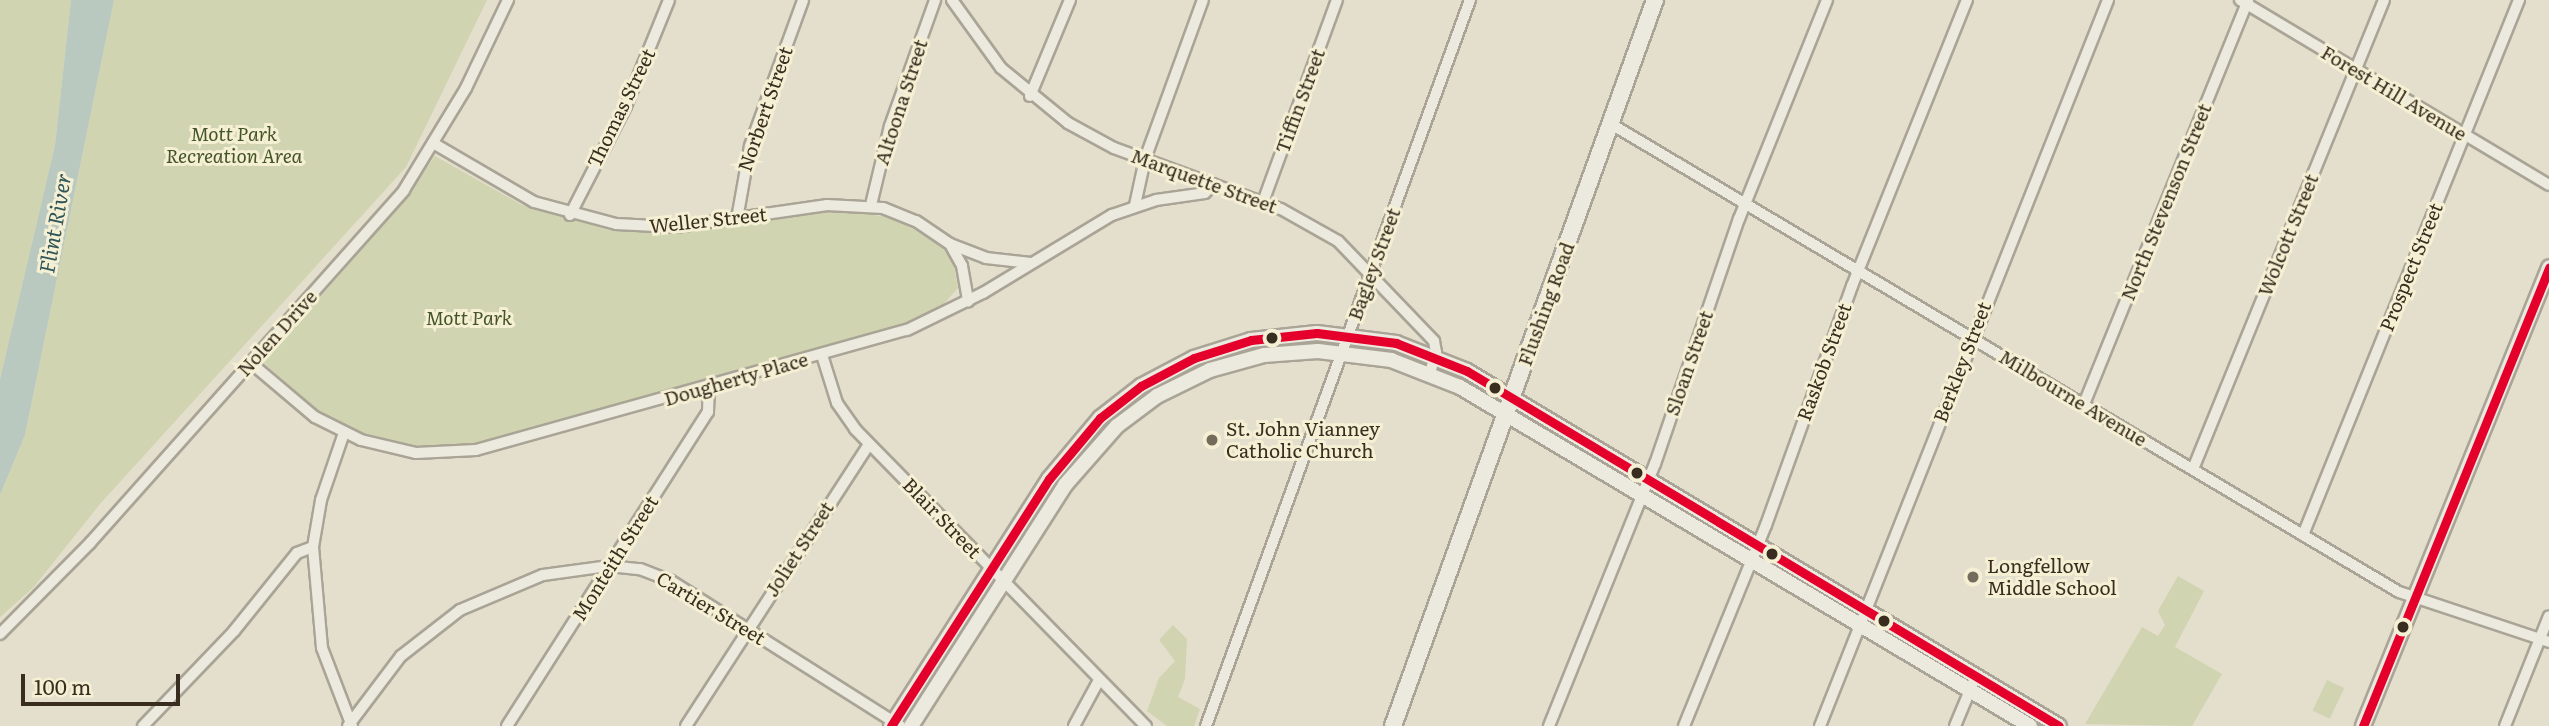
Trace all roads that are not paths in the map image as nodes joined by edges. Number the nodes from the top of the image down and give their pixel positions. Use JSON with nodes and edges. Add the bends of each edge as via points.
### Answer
{"nodes":[{"id":1,"x":508,"y":0,"type":"edge"},
{"id":2,"x":669,"y":0,"type":"edge"},
{"id":3,"x":803,"y":0,"type":"edge"},
{"id":4,"x":935,"y":0,"type":"edge"},
{"id":5,"x":952,"y":0,"type":"edge"},
{"id":6,"x":1070,"y":0,"type":"edge"},
{"id":7,"x":1203,"y":0,"type":"edge"},
{"id":8,"x":1336,"y":0,"type":"edge"},
{"id":9,"x":1470,"y":0,"type":"edge"},
{"id":10,"x":1655,"y":0,"type":"edge"},
{"id":11,"x":1827,"y":0,"type":"edge"},
{"id":12,"x":1967,"y":0,"type":"edge"},
{"id":13,"x":2108,"y":0,"type":"edge"},
{"id":14,"x":2384,"y":0,"type":"edge"},
{"id":15,"x":2519,"y":0,"type":"edge"},
{"id":16,"x":2245,"y":2,"type":"edge"},
{"id":17,"x":2356,"y":69,"type":"junction"},
{"id":18,"x":1030,"y":96,"type":"junction"},
{"id":19,"x":1611,"y":124,"type":"junction"},
{"id":20,"x":2465,"y":135,"type":"junction"},
{"id":21,"x":433,"y":143,"type":"junction"},
{"id":22,"x":1145,"y":159,"type":"junction"},
{"id":23,"x":1213,"y":184,"type":"junction"},
{"id":24,"x":2549,"y":185,"type":"edge"},
{"id":25,"x":1263,"y":202,"type":"junction"},
{"id":26,"x":1745,"y":202,"type":"junction"},
{"id":27,"x":871,"y":205,"type":"junction"},
{"id":28,"x":1135,"y":205,"type":"junction"},
{"id":29,"x":569,"y":215,"type":"junction"},
{"id":30,"x":737,"y":219,"type":"junction"},
{"id":31,"x":950,"y":244,"type":"junction"},
{"id":32,"x":1031,"y":264,"type":"junction"},
{"id":33,"x":2549,"y":267,"type":"edge"},
{"id":34,"x":1858,"y":270,"type":"junction"},
{"id":35,"x":1371,"y":271,"type":"junction"},
{"id":36,"x":968,"y":302,"type":"junction"},
{"id":37,"x":1348,"y":335,"type":"junction"},
{"id":38,"x":1971,"y":337,"type":"junction"},
{"id":39,"x":1342,"y":352,"type":"junction"},
{"id":40,"x":822,"y":355,"type":"junction"},
{"id":41,"x":1435,"y":356,"type":"junction"},
{"id":42,"x":251,"y":363,"type":"junction"},
{"id":43,"x":1430,"y":373,"type":"junction"},
{"id":44,"x":709,"y":386,"type":"junction"},
{"id":45,"x":1125,"y":398,"type":"junction"},
{"id":46,"x":1513,"y":398,"type":"junction"},
{"id":47,"x":2084,"y":404,"type":"junction"},
{"id":48,"x":1135,"y":411,"type":"junction"},
{"id":49,"x":1507,"y":414,"type":"junction"},
{"id":50,"x":344,"y":433,"type":"junction"},
{"id":51,"x":869,"y":444,"type":"junction"},
{"id":52,"x":2193,"y":469,"type":"junction"},
{"id":53,"x":1649,"y":480,"type":"junction"},
{"id":54,"x":1643,"y":495,"type":"junction"},
{"id":55,"x":2303,"y":535,"type":"junction"},
{"id":56,"x":313,"y":547,"type":"junction"},
{"id":57,"x":1755,"y":552,"type":"junction"},
{"id":58,"x":609,"y":566,"type":"junction"},
{"id":59,"x":991,"y":569,"type":"junction"},
{"id":60,"x":1003,"y":582,"type":"junction"},
{"id":61,"x":2415,"y":600,"type":"junction"},
{"id":62,"x":2549,"y":616,"type":"edge"},
{"id":63,"x":1863,"y":618,"type":"junction"},
{"id":64,"x":748,"y":629,"type":"junction"},
{"id":65,"x":0,"y":634,"type":"edge"},
{"id":66,"x":2544,"y":641,"type":"edge"},
{"id":67,"x":1099,"y":680,"type":"junction"},
{"id":68,"x":1973,"y":683,"type":"junction"},
{"id":69,"x":350,"y":725,"type":"edge"},
{"id":70,"x":894,"y":725,"type":"edge"},
{"id":71,"x":143,"y":726,"type":"edge"},
{"id":72,"x":508,"y":726,"type":"edge"},
{"id":73,"x":686,"y":726,"type":"edge"},
{"id":74,"x":911,"y":726,"type":"edge"},
{"id":75,"x":1074,"y":726,"type":"edge"},
{"id":76,"x":1146,"y":726,"type":"edge"},
{"id":77,"x":1206,"y":726,"type":"edge"},
{"id":78,"x":1393,"y":726,"type":"edge"},
{"id":79,"x":1549,"y":726,"type":"edge"},
{"id":80,"x":1684,"y":726,"type":"edge"},
{"id":81,"x":1819,"y":726,"type":"edge"},
{"id":82,"x":1955,"y":726,"type":"edge"},
{"id":83,"x":2031,"y":726,"type":"edge"},
{"id":84,"x":2059,"y":726,"type":"edge"},
{"id":85,"x":2363,"y":726,"type":"edge"},
{"id":86,"x":2505,"y":726,"type":"edge"}],
"edges":[{"from":1,"to":21,"type":"street","name":"Nolen Drive","via":[[477,67]]},
{"from":2,"to":29,"type":"street","name":"Thomas Street","via":[[630,97]]},
{"from":3,"to":30,"type":"street","name":"Norbert Street","via":[[750,146]]},
{"from":4,"to":27,"type":"street","name":"Altoona Street","via":[[893,116]]},
{"from":5,"to":18,"type":"street","name":"Marquette Street","via":[[978,42]]},
{"from":6,"to":18,"type":"street"},
{"from":7,"to":22,"type":"street"},
{"from":8,"to":25,"type":"street","name":"Tiffin Street"},
{"from":9,"to":35,"type":"street","name":"Bagley Street"},
{"from":10,"to":19,"type":"main road","name":"Flushing Road"},
{"from":11,"to":26,"type":"street","name":"Sloan Street"},
{"from":12,"to":34,"type":"street","name":"Raskob Street"},
{"from":13,"to":38,"type":"street","name":"Berkley Street"},
{"from":14,"to":17,"type":"street","name":"Wolcott Street"},
{"from":15,"to":20,"type":"street","name":"Prospect Street"},
{"from":16,"to":17,"type":"street","name":"Forest Hill Avenue"},
{"from":16,"to":47,"type":"street","name":"North Stevenson Street"},
{"from":17,"to":20,"type":"street","name":"Forest Hill Avenue"},
{"from":17,"to":52,"type":"street","name":"Wolcott Street"},
{"from":18,"to":22,"type":"street","name":"Marquette Street","via":[[1083,132]]},
{"from":19,"to":26,"type":"street","name":"Milbourne Avenue"},
{"from":19,"to":46,"type":"main road","name":"Flushing Road"},
{"from":20,"to":24,"type":"street","name":"Forest Hill Avenue"},
{"from":20,"to":55,"type":"street","name":"Prospect Street"},
{"from":21,"to":29,"type":"street","name":"Weller Street","via":[[509,190]]},
{"from":21,"to":42,"type":"street","name":"Nolen Drive","via":[[404,190]]},
{"from":22,"to":23,"type":"street","name":"Marquette Street"},
{"from":22,"to":28,"type":"street"},
{"from":23,"to":25,"type":"street","name":"Marquette Street"},
{"from":23,"to":28,"type":"street","name":"Dougherty Place","via":[[1205,193]]},
{"from":25,"to":35,"type":"street","name":"Marquette Street","via":[[1321,229]]},
{"from":26,"to":34,"type":"street","name":"Milbourne Avenue"},
{"from":26,"to":53,"type":"street","name":"Sloan Street"},
{"from":27,"to":30,"type":"street","name":"Weller Street","via":[[827,205]]},
{"from":27,"to":31,"type":"street","name":"Weller Street","via":[[910,217]]},
{"from":28,"to":32,"type":"street","name":"Dougherty Place","via":[[1097,222]]},
{"from":29,"to":30,"type":"street","name":"Weller Street","via":[[657,227]]},
{"from":31,"to":32,"type":"street","name":"Weller Street","via":[[986,258]]},
{"from":31,"to":36,"type":"street","via":[[962,266]]},
{"from":32,"to":36,"type":"street","name":"Dougherty Place"},
{"from":33,"to":61,"type":"street"},
{"from":34,"to":38,"type":"street","name":"Milbourne Avenue"},
{"from":34,"to":57,"type":"street","name":"Raskob Street"},
{"from":35,"to":37,"type":"street","name":"Bagley Street"},
{"from":35,"to":41,"type":"street","name":"Marquette Street","via":[[1434,341]]},
{"from":36,"to":40,"type":"street","name":"Dougherty Place","via":[[907,330]]},
{"from":37,"to":39,"type":"street","name":"Bagley Street"},
{"from":37,"to":41,"type":"street"},
{"from":37,"to":45,"type":"street","via":[[1296,334],[1229,346],[1171,369]]},
{"from":38,"to":47,"type":"street","name":"Milbourne Avenue"},
{"from":38,"to":63,"type":"street","name":"Berkley Street"},
{"from":39,"to":43,"type":"street"},
{"from":39,"to":48,"type":"street","via":[[1288,352],[1234,362],[1185,381]]},
{"from":39,"to":77,"type":"street","name":"Bagley Street"},
{"from":40,"to":44,"type":"street","name":"Dougherty Place"},
{"from":40,"to":51,"type":"street","name":"Blair Street","via":[[841,411]]},
{"from":41,"to":43,"type":"street"},
{"from":41,"to":46,"type":"street"},
{"from":42,"to":50,"type":"street","name":"Dougherty Place","via":[[314,417]]},
{"from":42,"to":65,"type":"street","name":"Nolen Drive","via":[[90,543]]},
{"from":43,"to":49,"type":"street"},
{"from":44,"to":50,"type":"street","name":"Dougherty Place","via":[[467,452],[406,452]]},
{"from":44,"to":58,"type":"street","name":"Monteith Street","via":[[706,415]]},
{"from":45,"to":48,"type":"street"},
{"from":45,"to":59,"type":"street","via":[[1066,455]]},
{"from":46,"to":49,"type":"main road","name":"Flushing Road"},
{"from":46,"to":53,"type":"street"},
{"from":47,"to":52,"type":"street","name":"Milbourne Avenue"},
{"from":48,"to":60,"type":"street","via":[[1071,476]]},
{"from":49,"to":54,"type":"street"},
{"from":49,"to":78,"type":"main road","name":"Flushing Road"},
{"from":50,"to":56,"type":"street","via":[[321,500]]},
{"from":51,"to":59,"type":"street","name":"Blair Street"},
{"from":51,"to":64,"type":"street","name":"Joliet Street"},
{"from":52,"to":55,"type":"street","name":"Milbourne Avenue"},
{"from":53,"to":54,"type":"street","name":"Sloan Street"},
{"from":53,"to":57,"type":"street"},
{"from":54,"to":57,"type":"street"},
{"from":54,"to":79,"type":"street","name":"Sloan Street"},
{"from":55,"to":61,"type":"street","name":"Milbourne Avenue"},
{"from":56,"to":69,"type":"street","via":[[322,648]]},
{"from":56,"to":71,"type":"street","via":[[297,553],[225,642]]},
{"from":57,"to":63,"type":"street"},
{"from":57,"to":80,"type":"street","name":"Raskob Street"},
{"from":58,"to":64,"type":"street","name":"Cartier Street","via":[[666,578]]},
{"from":58,"to":69,"type":"street","name":"Cartier Street","via":[[542,575],[460,610],[401,656]]},
{"from":58,"to":72,"type":"street","name":"Monteith Street"},
{"from":59,"to":60,"type":"street","name":"Blair Street"},
{"from":59,"to":70,"type":"street"},
{"from":60,"to":67,"type":"street","name":"Blair Street"},
{"from":60,"to":74,"type":"street"},
{"from":61,"to":66,"type":"street","name":"Milbourne Avenue"},
{"from":61,"to":85,"type":"street"},
{"from":62,"to":66,"type":"street"},
{"from":63,"to":68,"type":"street"},
{"from":63,"to":81,"type":"street","name":"Berkley Street"},
{"from":64,"to":70,"type":"street","name":"Cartier Street"},
{"from":64,"to":73,"type":"street","name":"Joliet Street"},
{"from":66,"to":86,"type":"street"},
{"from":67,"to":75,"type":"street"},
{"from":67,"to":76,"type":"street","name":"Blair Street"},
{"from":68,"to":82,"type":"street"},
{"from":68,"to":83,"type":"street"},
{"from":68,"to":84,"type":"street"}]}
